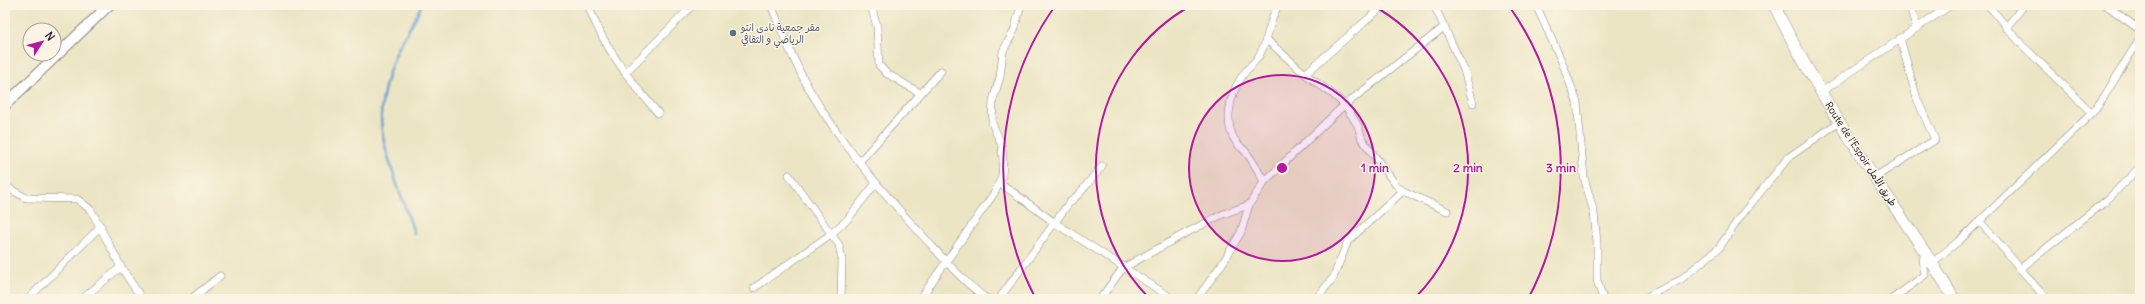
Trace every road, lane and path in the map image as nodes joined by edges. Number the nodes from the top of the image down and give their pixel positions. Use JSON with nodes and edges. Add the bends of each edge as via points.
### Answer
{"nodes":[{"id":1,"x":108,"y":5,"type":"edge"},
{"id":2,"x":693,"y":5,"type":"edge"},
{"id":3,"x":771,"y":5,"type":"edge"},
{"id":4,"x":870,"y":5,"type":"edge"},
{"id":5,"x":1021,"y":5,"type":"edge"},
{"id":6,"x":1278,"y":5,"type":"edge"},
{"id":7,"x":1384,"y":5,"type":"edge"},
{"id":8,"x":1434,"y":5,"type":"edge"},
{"id":9,"x":1536,"y":5,"type":"edge"},
{"id":10,"x":1910,"y":5,"type":"edge"},
{"id":11,"x":1951,"y":5,"type":"edge"},
{"id":12,"x":1988,"y":5,"type":"edge"},
{"id":13,"x":2024,"y":5,"type":"edge"},
{"id":14,"x":2106,"y":5,"type":"edge"},
{"id":15,"x":1779,"y":7,"type":"edge"},
{"id":16,"x":590,"y":10,"type":"dead end"},
{"id":17,"x":1444,"y":27,"type":"junction"},
{"id":18,"x":1916,"y":28,"type":"junction"},
{"id":19,"x":2006,"y":28,"type":"junction"},
{"id":20,"x":2140,"y":30,"type":"edge"},
{"id":21,"x":1900,"y":38,"type":"junction"},
{"id":22,"x":2140,"y":38,"type":"edge"},
{"id":23,"x":1266,"y":39,"type":"junction"},
{"id":24,"x":942,"y":71,"type":"dead end"},
{"id":25,"x":625,"y":73,"type":"junction"},
{"id":26,"x":1305,"y":74,"type":"junction"},
{"id":27,"x":1821,"y":92,"type":"junction"},
{"id":28,"x":920,"y":93,"type":"junction"},
{"id":29,"x":1473,"y":103,"type":"dead end"},
{"id":30,"x":5,"y":105,"type":"edge"},
{"id":31,"x":1345,"y":105,"type":"junction"},
{"id":32,"x":658,"y":113,"type":"dead end"},
{"id":33,"x":2092,"y":113,"type":"junction"},
{"id":34,"x":1839,"y":122,"type":"junction"},
{"id":35,"x":860,"y":161,"type":"junction"},
{"id":36,"x":1102,"y":166,"type":"dead end"},
{"id":37,"x":2140,"y":167,"type":"edge"},
{"id":38,"x":789,"y":175,"type":"dead end"},
{"id":39,"x":1875,"y":177,"type":"junction"},
{"id":40,"x":999,"y":182,"type":"junction"},
{"id":41,"x":1264,"y":182,"type":"junction"},
{"id":42,"x":876,"y":183,"type":"junction"},
{"id":43,"x":5,"y":186,"type":"edge"},
{"id":44,"x":1403,"y":191,"type":"junction"},
{"id":45,"x":1249,"y":205,"type":"junction"},
{"id":46,"x":1447,"y":211,"type":"dead end"},
{"id":47,"x":1979,"y":221,"type":"junction"},
{"id":48,"x":1055,"y":223,"type":"junction"},
{"id":49,"x":101,"y":226,"type":"junction"},
{"id":50,"x":831,"y":234,"type":"junction"},
{"id":51,"x":1927,"y":252,"type":"junction"},
{"id":52,"x":945,"y":262,"type":"junction"},
{"id":53,"x":1933,"y":262,"type":"junction"},
{"id":54,"x":122,"y":267,"type":"junction"},
{"id":55,"x":1123,"y":268,"type":"junction"},
{"id":56,"x":2020,"y":269,"type":"junction"},
{"id":57,"x":220,"y":276,"type":"dead end"},
{"id":58,"x":754,"y":288,"type":"dead end"},
{"id":59,"x":28,"y":299,"type":"edge"},
{"id":60,"x":82,"y":299,"type":"edge"},
{"id":61,"x":142,"y":299,"type":"edge"},
{"id":62,"x":191,"y":299,"type":"edge"},
{"id":63,"x":841,"y":299,"type":"edge"},
{"id":64,"x":920,"y":299,"type":"edge"},
{"id":65,"x":987,"y":299,"type":"edge"},
{"id":66,"x":999,"y":299,"type":"edge"},
{"id":67,"x":1100,"y":299,"type":"edge"},
{"id":68,"x":1173,"y":299,"type":"edge"},
{"id":69,"x":1197,"y":299,"type":"edge"},
{"id":70,"x":1316,"y":299,"type":"edge"},
{"id":71,"x":1603,"y":299,"type":"edge"},
{"id":72,"x":1644,"y":299,"type":"edge"},
{"id":73,"x":1892,"y":299,"type":"edge"},
{"id":74,"x":1954,"y":299,"type":"edge"},
{"id":75,"x":2047,"y":299,"type":"edge"}],
"edges":[{"from":1,"to":30,"type":"main road"},
{"from":2,"to":25,"type":"street"},
{"from":3,"to":35,"type":"street","via":[[814,99]]},
{"from":4,"to":28,"type":"street","via":[[877,27],[879,65],[886,73]]},
{"from":5,"to":40,"type":"street","via":[[1014,31],[1003,52],[1000,77],[993,100],[992,123],[1002,146],[1002,176]]},
{"from":6,"to":23,"type":"street","via":[[1271,17]]},
{"from":7,"to":26,"type":"street"},
{"from":8,"to":17,"type":"street"},
{"from":9,"to":71,"type":"street","via":[[1577,102],[1584,177],[1594,213],[1598,280]]},
{"from":10,"to":18,"type":"street"},
{"from":11,"to":18,"type":"street"},
{"from":12,"to":19,"type":"street"},
{"from":13,"to":19,"type":"street"},
{"from":14,"to":20,"type":"street"},
{"from":15,"to":27,"type":"highway","name":"Route de l’Espoir طريق الأمل"},
{"from":16,"to":25,"type":"street"},
{"from":17,"to":29,"type":"street","via":[[1464,70]]},
{"from":17,"to":31,"type":"street"},
{"from":18,"to":21,"type":"street"},
{"from":19,"to":33,"type":"street"},
{"from":21,"to":27,"type":"street"},
{"from":21,"to":39,"type":"street","via":[[1917,99],[1934,140]]},
{"from":22,"to":33,"type":"street"},
{"from":23,"to":26,"type":"street"},
{"from":23,"to":41,"type":"street","via":[[1260,54],[1241,77],[1233,92],[1229,109],[1235,142],[1254,162]]},
{"from":24,"to":28,"type":"street"},
{"from":25,"to":32,"type":"street"},
{"from":26,"to":31,"type":"street"},
{"from":27,"to":34,"type":"highway","name":"Route de l’Espoir طريق الأمل"},
{"from":28,"to":35,"type":"street"},
{"from":31,"to":41,"type":"street"},
{"from":31,"to":44,"type":"street","via":[[1368,149]]},
{"from":33,"to":47,"type":"street"},
{"from":34,"to":39,"type":"highway","name":"Route de l’Espoir طريق الأمل"},
{"from":34,"to":72,"type":"street","via":[[1789,157],[1719,248],[1680,280]]},
{"from":35,"to":42,"type":"street"},
{"from":36,"to":48,"type":"street"},
{"from":37,"to":56,"type":"street","via":[[2107,200]]},
{"from":38,"to":50,"type":"street"},
{"from":39,"to":51,"type":"highway","name":"Route de l’Espoir طريق الأمل"},
{"from":40,"to":48,"type":"street"},
{"from":40,"to":52,"type":"street"},
{"from":41,"to":45,"type":"street"},
{"from":42,"to":50,"type":"street","via":[[847,220]]},
{"from":42,"to":52,"type":"street"},
{"from":43,"to":49,"type":"street","via":[[26,198],[77,199],[91,210]]},
{"from":44,"to":46,"type":"street"},
{"from":44,"to":70,"type":"street","via":[[1348,241],[1333,278]]},
{"from":45,"to":55,"type":"street","via":[[1186,232]]},
{"from":45,"to":69,"type":"street","via":[[1241,232]]},
{"from":47,"to":53,"type":"street"},
{"from":47,"to":56,"type":"street","via":[[2003,246]]},
{"from":48,"to":55,"type":"street"},
{"from":48,"to":66,"type":"street"},
{"from":49,"to":54,"type":"street"},
{"from":49,"to":59,"type":"street"},
{"from":50,"to":58,"type":"street"},
{"from":50,"to":63,"type":"street","via":[[839,245],[842,260]]},
{"from":51,"to":53,"type":"highway","name":"Route de l’Espoir طريق الأمل"},
{"from":51,"to":73,"type":"street","via":[[1923,259],[1925,275]]},
{"from":52,"to":64,"type":"street"},
{"from":52,"to":65,"type":"street"},
{"from":53,"to":74,"type":"highway","name":"Route de l’Espoir طريق الأمل"},
{"from":54,"to":60,"type":"street"},
{"from":54,"to":61,"type":"street"},
{"from":55,"to":67,"type":"street"},
{"from":55,"to":68,"type":"street"},
{"from":56,"to":75,"type":"street"},
{"from":57,"to":62,"type":"street"}]}
